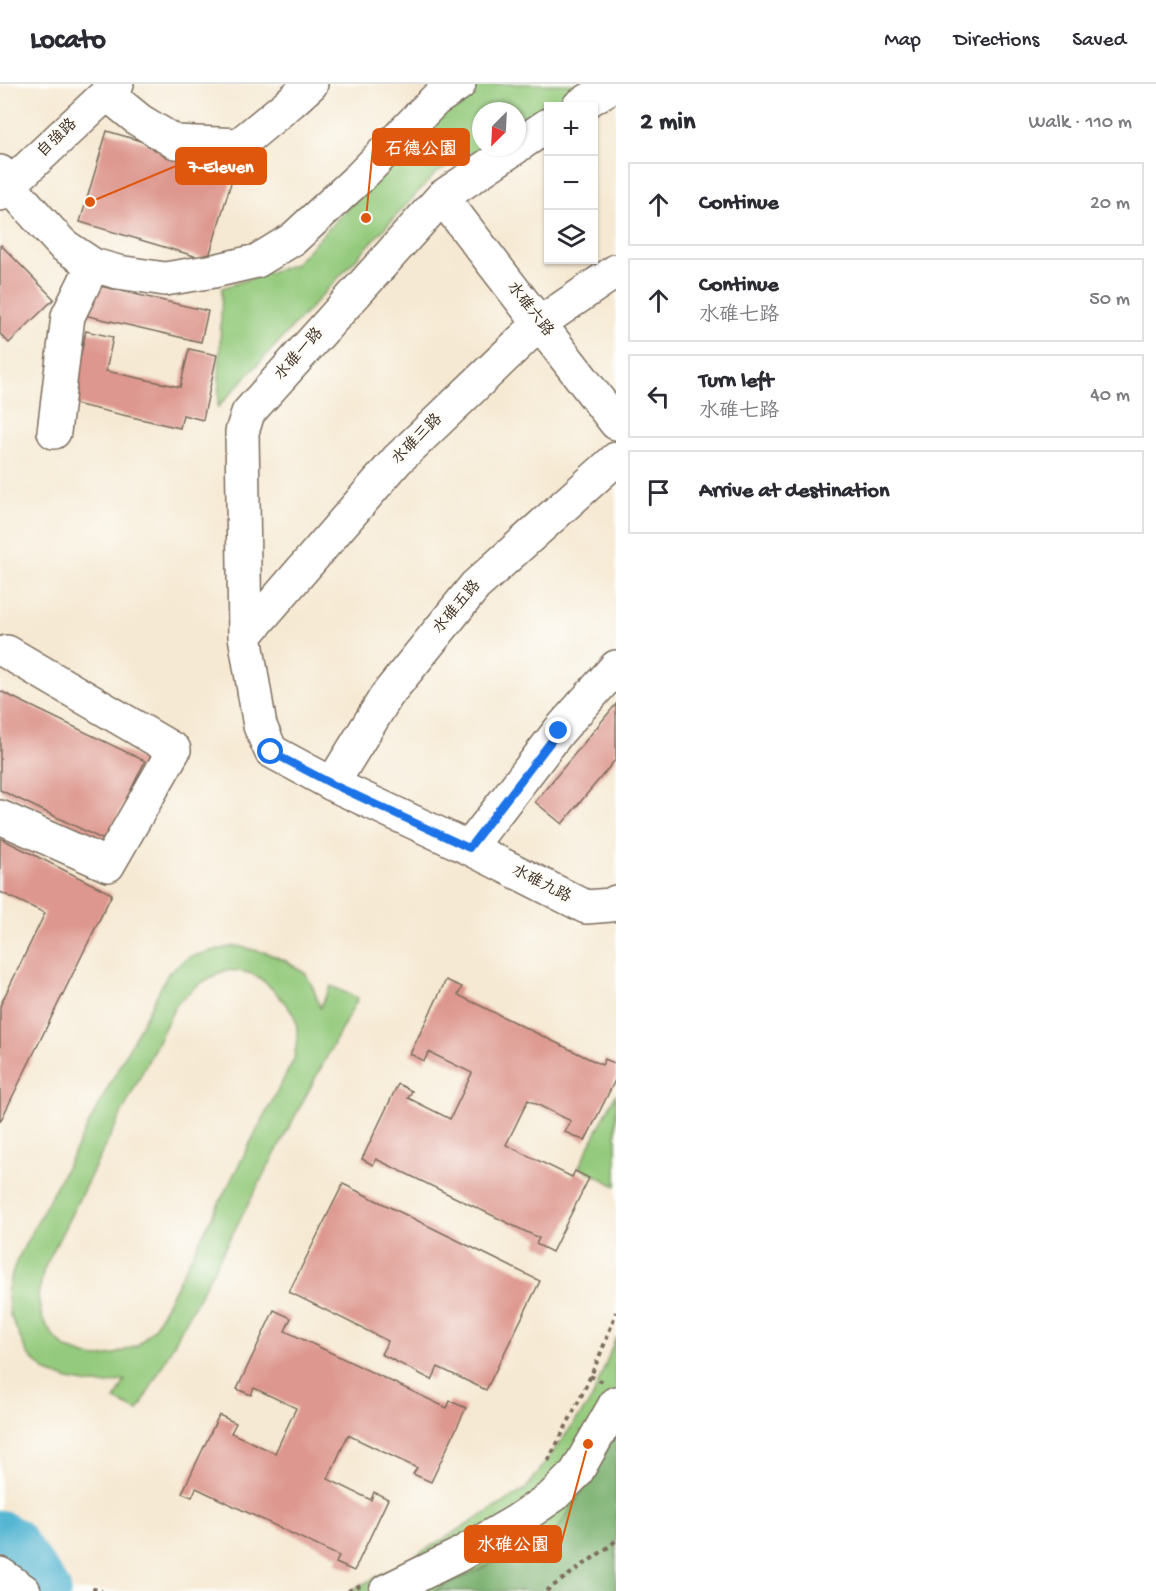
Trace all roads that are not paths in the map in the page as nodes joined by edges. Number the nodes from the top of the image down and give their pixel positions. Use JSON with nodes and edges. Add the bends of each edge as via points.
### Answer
{"nodes":[{"id":1,"x":311,"y":84,"type":"edge"},
{"id":2,"x":459,"y":84,"type":"edge"},
{"id":3,"x":615,"y":84,"type":"edge"},
{"id":4,"x":112,"y":88,"type":"edge"},
{"id":5,"x":586,"y":102,"type":"edge"},
{"id":6,"x":544,"y":128,"type":"edge"},
{"id":7,"x":526,"y":140,"type":"edge"},
{"id":8,"x":503,"y":156,"type":"edge"},
{"id":9,"x":3,"y":184,"type":"edge"},
{"id":10,"x":442,"y":197,"type":"junction"},
{"id":11,"x":93,"y":265,"type":"junction"},
{"id":12,"x":616,"y":271,"type":"edge"},
{"id":13,"x":540,"y":323,"type":"junction"},
{"id":14,"x":616,"y":423,"type":"edge"},
{"id":15,"x":54,"y":432,"type":"dead end"},
{"id":16,"x":616,"y":459,"type":"edge"},
{"id":17,"x":245,"y":636,"type":"junction"},
{"id":18,"x":7,"y":652,"type":"dead end"},
{"id":19,"x":616,"y":667,"type":"edge"},
{"id":20,"x":332,"y":784,"type":"junction"},
{"id":21,"x":0,"y":817,"type":"edge"},
{"id":22,"x":469,"y":848,"type":"junction"},
{"id":23,"x":616,"y":902,"type":"edge"},
{"id":24,"x":616,"y":1403,"type":"edge"},
{"id":25,"x":0,"y":1574,"type":"edge"},
{"id":26,"x":378,"y":1586,"type":"edge"},
{"id":27,"x":24,"y":1591,"type":"edge"}],
"edges":[{"from":1,"to":4,"type":"street","via":[[239,145],[175,142],[139,120]]},
{"from":2,"to":11,"type":"street","via":[[435,100],[293,239],[257,261],[165,279]]},
{"from":3,"to":5,"type":"street"},
{"from":4,"to":9,"type":"street","name":"自強路"},
{"from":6,"to":7,"type":"street","name":"水碓一路"},
{"from":8,"to":10,"type":"street","name":"水碓一路"},
{"from":9,"to":11,"type":"street","via":[[63,245]]},
{"from":10,"to":13,"type":"street","name":"水碓六路"},
{"from":10,"to":17,"type":"street","name":"水碓一路","via":[[248,413],[242,432]]},
{"from":11,"to":15,"type":"street","via":[[68,316]]},
{"from":12,"to":13,"type":"street","name":"水碓三路"},
{"from":13,"to":14,"type":"street","name":"水碓六路"},
{"from":13,"to":17,"type":"street","name":"水碓三路","via":[[397,460]]},
{"from":16,"to":20,"type":"street","name":"水碓五路","via":[[475,586],[387,694]]},
{"from":17,"to":20,"type":"street","name":"水碓一路","via":[[260,726],[271,752]]},
{"from":18,"to":21,"type":"street","via":[[174,750],[108,866]]},
{"from":19,"to":22,"type":"street","via":[[559,731]]},
{"from":20,"to":22,"type":"street","name":"水碓九路"},
{"from":22,"to":23,"type":"street","name":"水碓九路","via":[[585,907]]},
{"from":24,"to":26,"type":"street","via":[[576,1473],[553,1496],[457,1556]]},
{"from":25,"to":27,"type":"street"}]}
